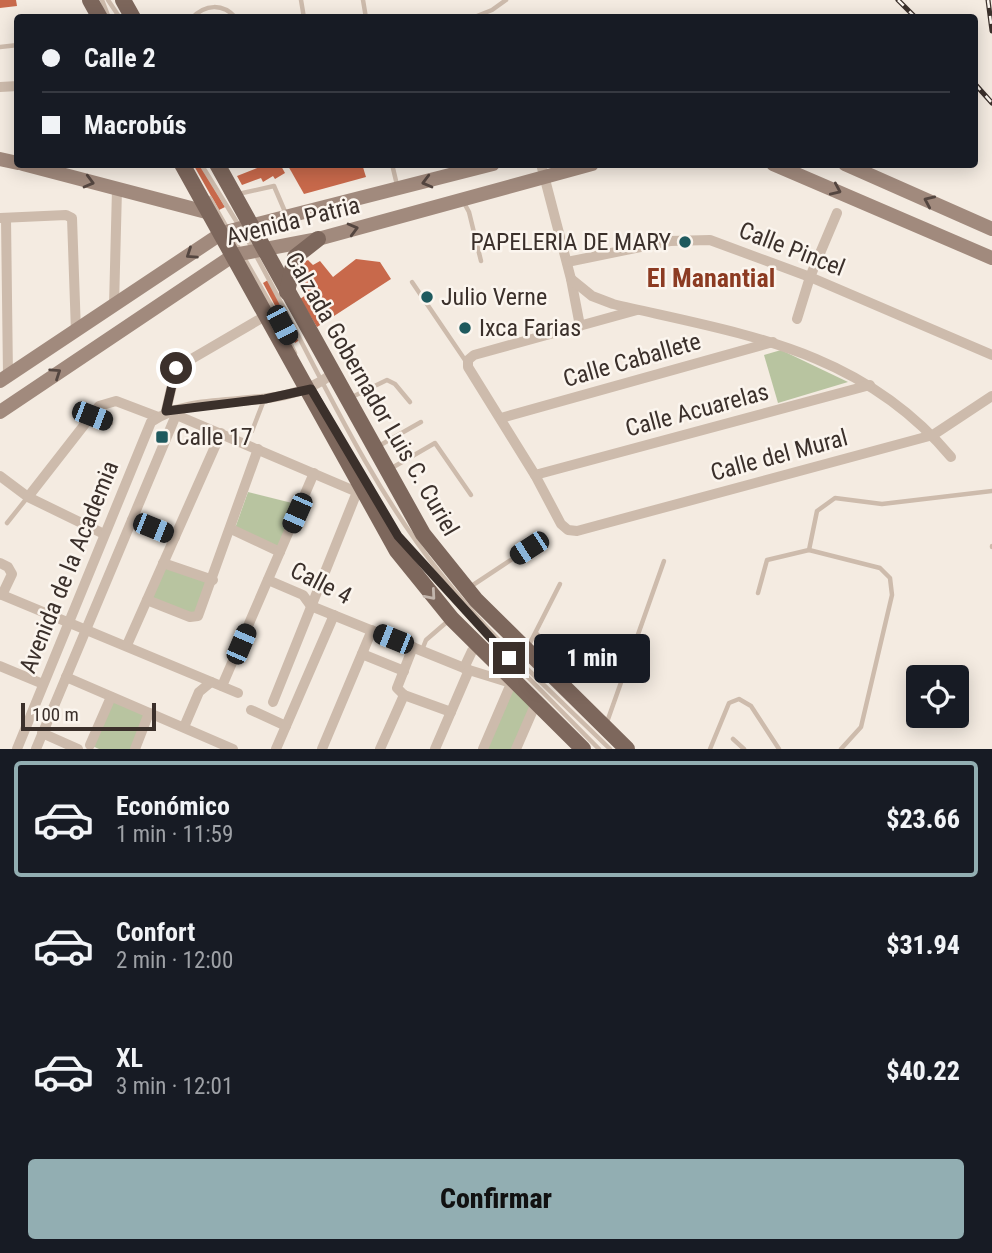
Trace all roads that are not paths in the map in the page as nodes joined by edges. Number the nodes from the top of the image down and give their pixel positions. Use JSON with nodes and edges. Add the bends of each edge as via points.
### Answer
{"nodes":[{"id":1,"x":506,"y":0,"type":"edge"},
{"id":2,"x":197,"y":14,"type":"edge"},
{"id":3,"x":231,"y":14,"type":"edge"},
{"id":4,"x":482,"y":14,"type":"edge"},
{"id":5,"x":38,"y":168,"type":"edge"},
{"id":6,"x":184,"y":168,"type":"edge"},
{"id":7,"x":193,"y":168,"type":"edge"},
{"id":8,"x":203,"y":168,"type":"edge"},
{"id":9,"x":218,"y":168,"type":"edge"},
{"id":10,"x":393,"y":168,"type":"edge"},
{"id":11,"x":478,"y":168,"type":"edge"},
{"id":12,"x":564,"y":168,"type":"edge"},
{"id":13,"x":782,"y":168,"type":"edge"},
{"id":14,"x":854,"y":168,"type":"edge"},
{"id":15,"x":543,"y":171,"type":"edge"},
{"id":16,"x":117,"y":189,"type":"junction"},
{"id":17,"x":398,"y":189,"type":"junction"},
{"id":18,"x":234,"y":195,"type":"junction"},
{"id":19,"x":463,"y":200,"type":"junction"},
{"id":20,"x":210,"y":213,"type":"junction"},
{"id":21,"x":836,"y":213,"type":"dead end"},
{"id":22,"x":3,"y":218,"type":"edge"},
{"id":23,"x":287,"y":218,"type":"junction"},
{"id":24,"x":992,"y":229,"type":"edge"},
{"id":25,"x":236,"y":230,"type":"junction"},
{"id":26,"x":318,"y":239,"type":"junction"},
{"id":27,"x":249,"y":253,"type":"junction"},
{"id":28,"x":992,"y":258,"type":"edge"},
{"id":29,"x":481,"y":261,"type":"dead end"},
{"id":30,"x":566,"y":262,"type":"junction"},
{"id":31,"x":810,"y":277,"type":"junction"},
{"id":32,"x":571,"y":279,"type":"junction"},
{"id":33,"x":412,"y":282,"type":"dead end"},
{"id":34,"x":287,"y":292,"type":"junction"},
{"id":35,"x":114,"y":306,"type":"junction"},
{"id":36,"x":637,"y":310,"type":"junction"},
{"id":37,"x":267,"y":316,"type":"junction"},
{"id":38,"x":797,"y":319,"type":"dead end"},
{"id":39,"x":580,"y":326,"type":"junction"},
{"id":40,"x":76,"y":332,"type":"junction"},
{"id":41,"x":775,"y":341,"type":"junction"},
{"id":42,"x":992,"y":355,"type":"edge"},
{"id":43,"x":468,"y":362,"type":"junction"},
{"id":44,"x":328,"y":377,"type":"junction"},
{"id":45,"x":4,"y":379,"type":"edge"},
{"id":46,"x":870,"y":385,"type":"junction"},
{"id":47,"x":309,"y":390,"type":"junction"},
{"id":48,"x":992,"y":396,"type":"edge"},
{"id":49,"x":265,"y":399,"type":"junction"},
{"id":50,"x":346,"y":400,"type":"junction"},
{"id":51,"x":410,"y":402,"type":"dead end"},
{"id":52,"x":0,"y":412,"type":"edge"},
{"id":53,"x":166,"y":414,"type":"junction"},
{"id":54,"x":92,"y":416,"type":"junction"},
{"id":55,"x":501,"y":418,"type":"junction"},
{"id":56,"x":421,"y":422,"type":"dead end"},
{"id":57,"x":111,"y":423,"type":"dead end"},
{"id":58,"x":252,"y":431,"type":"dead end"},
{"id":59,"x":221,"y":433,"type":"junction"},
{"id":60,"x":933,"y":435,"type":"junction"},
{"id":61,"x":258,"y":449,"type":"junction"},
{"id":62,"x":373,"y":449,"type":"junction"},
{"id":63,"x":951,"y":457,"type":"dead end"},
{"id":64,"x":386,"y":472,"type":"junction"},
{"id":65,"x":314,"y":473,"type":"junction"},
{"id":66,"x":535,"y":475,"type":"junction"},
{"id":67,"x":0,"y":476,"type":"edge"},
{"id":68,"x":992,"y":491,"type":"edge"},
{"id":69,"x":471,"y":495,"type":"dead end"},
{"id":70,"x":28,"y":497,"type":"junction"},
{"id":71,"x":132,"y":520,"type":"junction"},
{"id":72,"x":7,"y":523,"type":"dead end"},
{"id":73,"x":231,"y":530,"type":"junction"},
{"id":74,"x":104,"y":534,"type":"junction"},
{"id":75,"x":175,"y":537,"type":"junction"},
{"id":76,"x":529,"y":548,"type":"dead end"},
{"id":77,"x":809,"y":550,"type":"junction"},
{"id":78,"x":280,"y":552,"type":"junction"},
{"id":79,"x":664,"y":561,"type":"dead end"},
{"id":80,"x":0,"y":563,"type":"edge"},
{"id":81,"x":163,"y":563,"type":"junction"},
{"id":82,"x":213,"y":580,"type":"junction"},
{"id":83,"x":268,"y":580,"type":"junction"},
{"id":84,"x":560,"y":584,"type":"dead end"},
{"id":85,"x":466,"y":589,"type":"junction"},
{"id":86,"x":758,"y":593,"type":"dead end"},
{"id":87,"x":1,"y":594,"type":"edge"},
{"id":88,"x":147,"y":600,"type":"junction"},
{"id":89,"x":311,"y":606,"type":"junction"},
{"id":90,"x":334,"y":615,"type":"junction"},
{"id":91,"x":452,"y":619,"type":"junction"},
{"id":92,"x":65,"y":621,"type":"junction"},
{"id":93,"x":86,"y":630,"type":"junction"},
{"id":94,"x":372,"y":631,"type":"junction"},
{"id":95,"x":536,"y":633,"type":"junction"},
{"id":96,"x":127,"y":645,"type":"junction"},
{"id":97,"x":481,"y":647,"type":"junction"},
{"id":98,"x":417,"y":649,"type":"junction"},
{"id":99,"x":526,"y":649,"type":"junction"},
{"id":100,"x":362,"y":654,"type":"junction"},
{"id":101,"x":0,"y":666,"type":"edge"},
{"id":102,"x":466,"y":669,"type":"junction"},
{"id":103,"x":404,"y":671,"type":"junction"},
{"id":104,"x":66,"y":677,"type":"junction"},
{"id":105,"x":512,"y":681,"type":"junction"},
{"id":106,"x":211,"y":682,"type":"junction"},
{"id":107,"x":43,"y":684,"type":"junction"},
{"id":108,"x":222,"y":686,"type":"junction"},
{"id":109,"x":566,"y":688,"type":"junction"},
{"id":110,"x":237,"y":693,"type":"dead end"},
{"id":111,"x":404,"y":695,"type":"junction"},
{"id":112,"x":111,"y":697,"type":"junction"},
{"id":113,"x":273,"y":702,"type":"dead end"},
{"id":114,"x":537,"y":703,"type":"junction"},
{"id":115,"x":251,"y":710,"type":"dead end"},
{"id":116,"x":451,"y":712,"type":"junction"},
{"id":117,"x":149,"y":713,"type":"junction"},
{"id":118,"x":286,"y":726,"type":"junction"},
{"id":119,"x":605,"y":726,"type":"junction"},
{"id":120,"x":184,"y":727,"type":"junction"},
{"id":121,"x":42,"y":733,"type":"junction"},
{"id":122,"x":733,"y":739,"type":"dead end"},
{"id":123,"x":91,"y":748,"type":"edge"},
{"id":124,"x":17,"y":749,"type":"edge"},
{"id":125,"x":36,"y":749,"type":"edge"},
{"id":126,"x":78,"y":749,"type":"edge"},
{"id":127,"x":135,"y":749,"type":"edge"},
{"id":128,"x":233,"y":749,"type":"edge"},
{"id":129,"x":276,"y":749,"type":"edge"},
{"id":130,"x":322,"y":749,"type":"edge"},
{"id":131,"x":380,"y":749,"type":"edge"},
{"id":132,"x":435,"y":749,"type":"edge"},
{"id":133,"x":483,"y":749,"type":"edge"},
{"id":134,"x":516,"y":749,"type":"edge"},
{"id":135,"x":583,"y":749,"type":"edge"},
{"id":136,"x":599,"y":749,"type":"edge"},
{"id":137,"x":610,"y":749,"type":"edge"},
{"id":138,"x":627,"y":749,"type":"edge"},
{"id":139,"x":710,"y":749,"type":"edge"},
{"id":140,"x":744,"y":749,"type":"edge"},
{"id":141,"x":779,"y":749,"type":"edge"},
{"id":142,"x":841,"y":749,"type":"edge"}],
"edges":[{"from":1,"to":4,"type":"lane"},
{"from":2,"to":3,"type":"lane","via":[[215,6]]},
{"from":5,"to":16,"type":"street","one_way":true},
{"from":6,"to":20,"type":"main road","name":"Calzada Gobernador Luis C. Curiel"},
{"from":7,"to":25,"type":"lane"},
{"from":8,"to":25,"type":"lane"},
{"from":9,"to":18,"type":"main road","name":"Calzada Gobernador Luis C. Curiel"},
{"from":10,"to":17,"type":"lane"},
{"from":11,"to":17,"type":"street","name":"Avenida Patria","one_way":true},
{"from":12,"to":15,"type":"street","name":"Avenida Patria"},
{"from":13,"to":28,"type":"street","one_way":true},
{"from":24,"to":14,"type":"street","one_way":true},
{"from":15,"to":19,"type":"street","name":"Avenida Patria"},
{"from":15,"to":30,"type":"street"},
{"from":16,"to":20,"type":"street"},
{"from":16,"to":35,"type":"street"},
{"from":17,"to":23,"type":"street","name":"Avenida Patria"},
{"from":18,"to":23,"type":"lane","via":[[274,186]]},
{"from":18,"to":25,"type":"main road","name":"Calzada Gobernador Luis C. Curiel"},
{"from":26,"to":19,"type":"street","name":"Avenida Patria","one_way":true},
{"from":19,"to":29,"type":"lane"},
{"from":20,"to":25,"type":"main road","name":"Calzada Gobernador Luis C. Curiel"},
{"from":21,"to":31,"type":"street"},
{"from":22,"to":40,"type":"street","via":[[72,218]]},
{"from":22,"to":45,"type":"street"},
{"from":23,"to":25,"type":"street","name":"Avenida Patria"},
{"from":25,"to":27,"type":"main road","name":"Calzada Gobernador Luis C. Curiel"},
{"from":25,"to":27,"type":"main road","name":"Calzada Gobernador Luis C. Curiel"},
{"from":25,"to":35,"type":"street","name":"Avenida Patria","one_way":true},
{"from":26,"to":27,"type":"street","name":"Avenida Patria"},
{"from":26,"to":34,"type":"main road","via":[[295,257]]},
{"from":27,"to":34,"type":"main road","name":"Calzada Gobernador Luis C. Curiel"},
{"from":27,"to":37,"type":"main road","name":"Calzada Gobernador Luis C. Curiel"},
{"from":27,"to":44,"type":"lane"},
{"from":27,"to":47,"type":"lane"},
{"from":52,"to":27,"type":"street","name":"Avenida Patria","one_way":true},
{"from":30,"to":31,"type":"street","name":"Calle Pincel","via":[[699,239]]},
{"from":30,"to":32,"type":"street"},
{"from":31,"to":38,"type":"street"},
{"from":31,"to":42,"type":"street","name":"Calle Pincel"},
{"from":32,"to":36,"type":"street","via":[[592,296]]},
{"from":32,"to":39,"type":"street"},
{"from":33,"to":43,"type":"lane"},
{"from":34,"to":44,"type":"main road","name":"Calzada Gobernador Luis C. Curiel"},
{"from":35,"to":40,"type":"street","name":"Avenida Patria"},
{"from":36,"to":39,"type":"street"},
{"from":36,"to":41,"type":"street"},
{"from":37,"to":47,"type":"main road","name":"Calzada Gobernador Luis C. Curiel"},
{"from":37,"to":53,"type":"street","via":[[176,368]]},
{"from":39,"to":43,"type":"street","via":[[474,355]]},
{"from":40,"to":45,"type":"street","name":"Avenida Patria"},
{"from":41,"to":46,"type":"street"},
{"from":41,"to":55,"type":"street","name":"Calle Caballete"},
{"from":43,"to":55,"type":"street"},
{"from":44,"to":47,"type":"street"},
{"from":44,"to":50,"type":"main road","name":"Calzada Gobernador Luis C. Curiel"},
{"from":44,"to":137,"type":"lane","via":[[373,472],[440,573],[505,646]]},
{"from":46,"to":60,"type":"street"},
{"from":46,"to":66,"type":"street","name":"Calle Acuarelas"},
{"from":47,"to":49,"type":"street"},
{"from":47,"to":91,"type":"main road","name":"Calzada Gobernador Luis C. Curiel","one_way":true,"via":[[397,551]]},
{"from":47,"to":136,"type":"lane","via":[[398,536],[492,641]]},
{"from":48,"to":60,"type":"street","name":"Calle del Mural"},
{"from":49,"to":53,"type":"street"},
{"from":49,"to":58,"type":"lane"},
{"from":50,"to":51,"type":"lane","via":[[387,380]]},
{"from":50,"to":62,"type":"main road","name":"Calzada Gobernador Luis C. Curiel"},
{"from":53,"to":54,"type":"street","via":[[107,401]]},
{"from":53,"to":59,"type":"street"},
{"from":53,"to":71,"type":"street"},
{"from":53,"to":74,"type":"street","name":"Avenida de la Academia","via":[[151,422]]},
{"from":54,"to":57,"type":"lane"},
{"from":54,"to":70,"type":"street"},
{"from":55,"to":66,"type":"street"},
{"from":56,"to":62,"type":"lane"},
{"from":59,"to":61,"type":"street"},
{"from":59,"to":75,"type":"street"},
{"from":60,"to":63,"type":"street"},
{"from":60,"to":66,"type":"street","name":"Calle del Mural","via":[[577,531],[561,524]]},
{"from":61,"to":65,"type":"street"},
{"from":61,"to":73,"type":"street"},
{"from":62,"to":64,"type":"main road","name":"Calzada Gobernador Luis C. Curiel"},
{"from":64,"to":69,"type":"lane","via":[[435,443]]},
{"from":64,"to":85,"type":"main road","name":"Calzada Gobernador Luis C. Curiel","via":[[423,534]]},
{"from":65,"to":78,"type":"street"},
{"from":65,"to":89,"type":"street","via":[[357,492]]},
{"from":67,"to":70,"type":"street"},
{"from":68,"to":77,"type":"lane","via":[[882,504],[835,498],[817,511]]},
{"from":70,"to":72,"type":"lane"},
{"from":70,"to":74,"type":"street"},
{"from":71,"to":75,"type":"street"},
{"from":71,"to":93,"type":"street"},
{"from":73,"to":78,"type":"street"},
{"from":73,"to":82,"type":"street"},
{"from":74,"to":92,"type":"street","name":"Avenida de la Academia"},
{"from":75,"to":81,"type":"street"},
{"from":76,"to":85,"type":"lane"},
{"from":77,"to":86,"type":"lane","via":[[767,560]]},
{"from":77,"to":142,"type":"lane","via":[[880,568],[890,578],[892,595],[861,727]]},
{"from":78,"to":83,"type":"street"},
{"from":79,"to":119,"type":"lane"},
{"from":80,"to":87,"type":"street","via":[[12,574]]},
{"from":81,"to":82,"type":"street"},
{"from":81,"to":88,"type":"street"},
{"from":82,"to":88,"type":"street","via":[[196,618]]},
{"from":83,"to":89,"type":"street","name":"Calle 4","via":[[303,595]]},
{"from":83,"to":108,"type":"street"},
{"from":84,"to":95,"type":"lane"},
{"from":85,"to":99,"type":"main road","name":"Calzada Gobernador Luis C. Curiel"},
{"from":87,"to":92,"type":"street"},
{"from":88,"to":96,"type":"street"},
{"from":89,"to":90,"type":"street","name":"Calle 4"},
{"from":89,"to":113,"type":"street"},
{"from":90,"to":94,"type":"street","name":"Calle 4"},
{"from":90,"to":118,"type":"street"},
{"from":91,"to":97,"type":"main road","name":"Calzada Gobernador Luis C. Curiel"},
{"from":91,"to":98,"type":"lane"},
{"from":92,"to":93,"type":"street"},
{"from":92,"to":107,"type":"street","name":"Avenida de la Academia"},
{"from":93,"to":96,"type":"street"},
{"from":93,"to":104,"type":"street"},
{"from":94,"to":98,"type":"street","name":"Calle 4"},
{"from":94,"to":100,"type":"street"},
{"from":95,"to":99,"type":"lane"},
{"from":95,"to":109,"type":"lane","via":[[574,671]]},
{"from":96,"to":106,"type":"street"},
{"from":97,"to":102,"type":"street","via":[[472,651]]},
{"from":97,"to":105,"type":"main road","name":"Calzada Gobernador Luis C. Curiel"},
{"from":98,"to":102,"type":"street","name":"Calle 4"},
{"from":98,"to":103,"type":"street"},
{"from":99,"to":109,"type":"main road","name":"Calzada Gobernador Luis C. Curiel"},
{"from":100,"to":103,"type":"street"},
{"from":100,"to":130,"type":"street"},
{"from":101,"to":107,"type":"street"},
{"from":102,"to":105,"type":"street","name":"Calle 4"},
{"from":102,"to":116,"type":"street"},
{"from":103,"to":111,"type":"street","via":[[397,688]]},
{"from":104,"to":112,"type":"street"},
{"from":104,"to":121,"type":"street"},
{"from":105,"to":114,"type":"main road","name":"Calzada Gobernador Luis C. Curiel"},
{"from":105,"to":133,"type":"street"},
{"from":106,"to":108,"type":"street"},
{"from":106,"to":120,"type":"street","via":[[199,692]]},
{"from":107,"to":124,"type":"street","name":"Avenida de la Academia"},
{"from":108,"to":110,"type":"street"},
{"from":109,"to":119,"type":"main road","name":"Calzada Gobernador Luis C. Curiel"},
{"from":111,"to":116,"type":"street"},
{"from":111,"to":131,"type":"street"},
{"from":112,"to":117,"type":"street"},
{"from":112,"to":123,"type":"street"},
{"from":114,"to":134,"type":"street"},
{"from":114,"to":135,"type":"main road","name":"Calzada Gobernador Luis C. Curiel"},
{"from":115,"to":118,"type":"street"},
{"from":116,"to":132,"type":"street"},
{"from":117,"to":120,"type":"street"},
{"from":117,"to":127,"type":"street"},
{"from":118,"to":129,"type":"street"},
{"from":119,"to":138,"type":"main road","name":"Calzada Gobernador Luis C. Curiel"},
{"from":120,"to":128,"type":"street"},
{"from":121,"to":125,"type":"street"},
{"from":121,"to":126,"type":"street"},
{"from":122,"to":140,"type":"lane"},
{"from":139,"to":141,"type":"lane","via":[[729,703],[739,699],[751,706]]}]}
